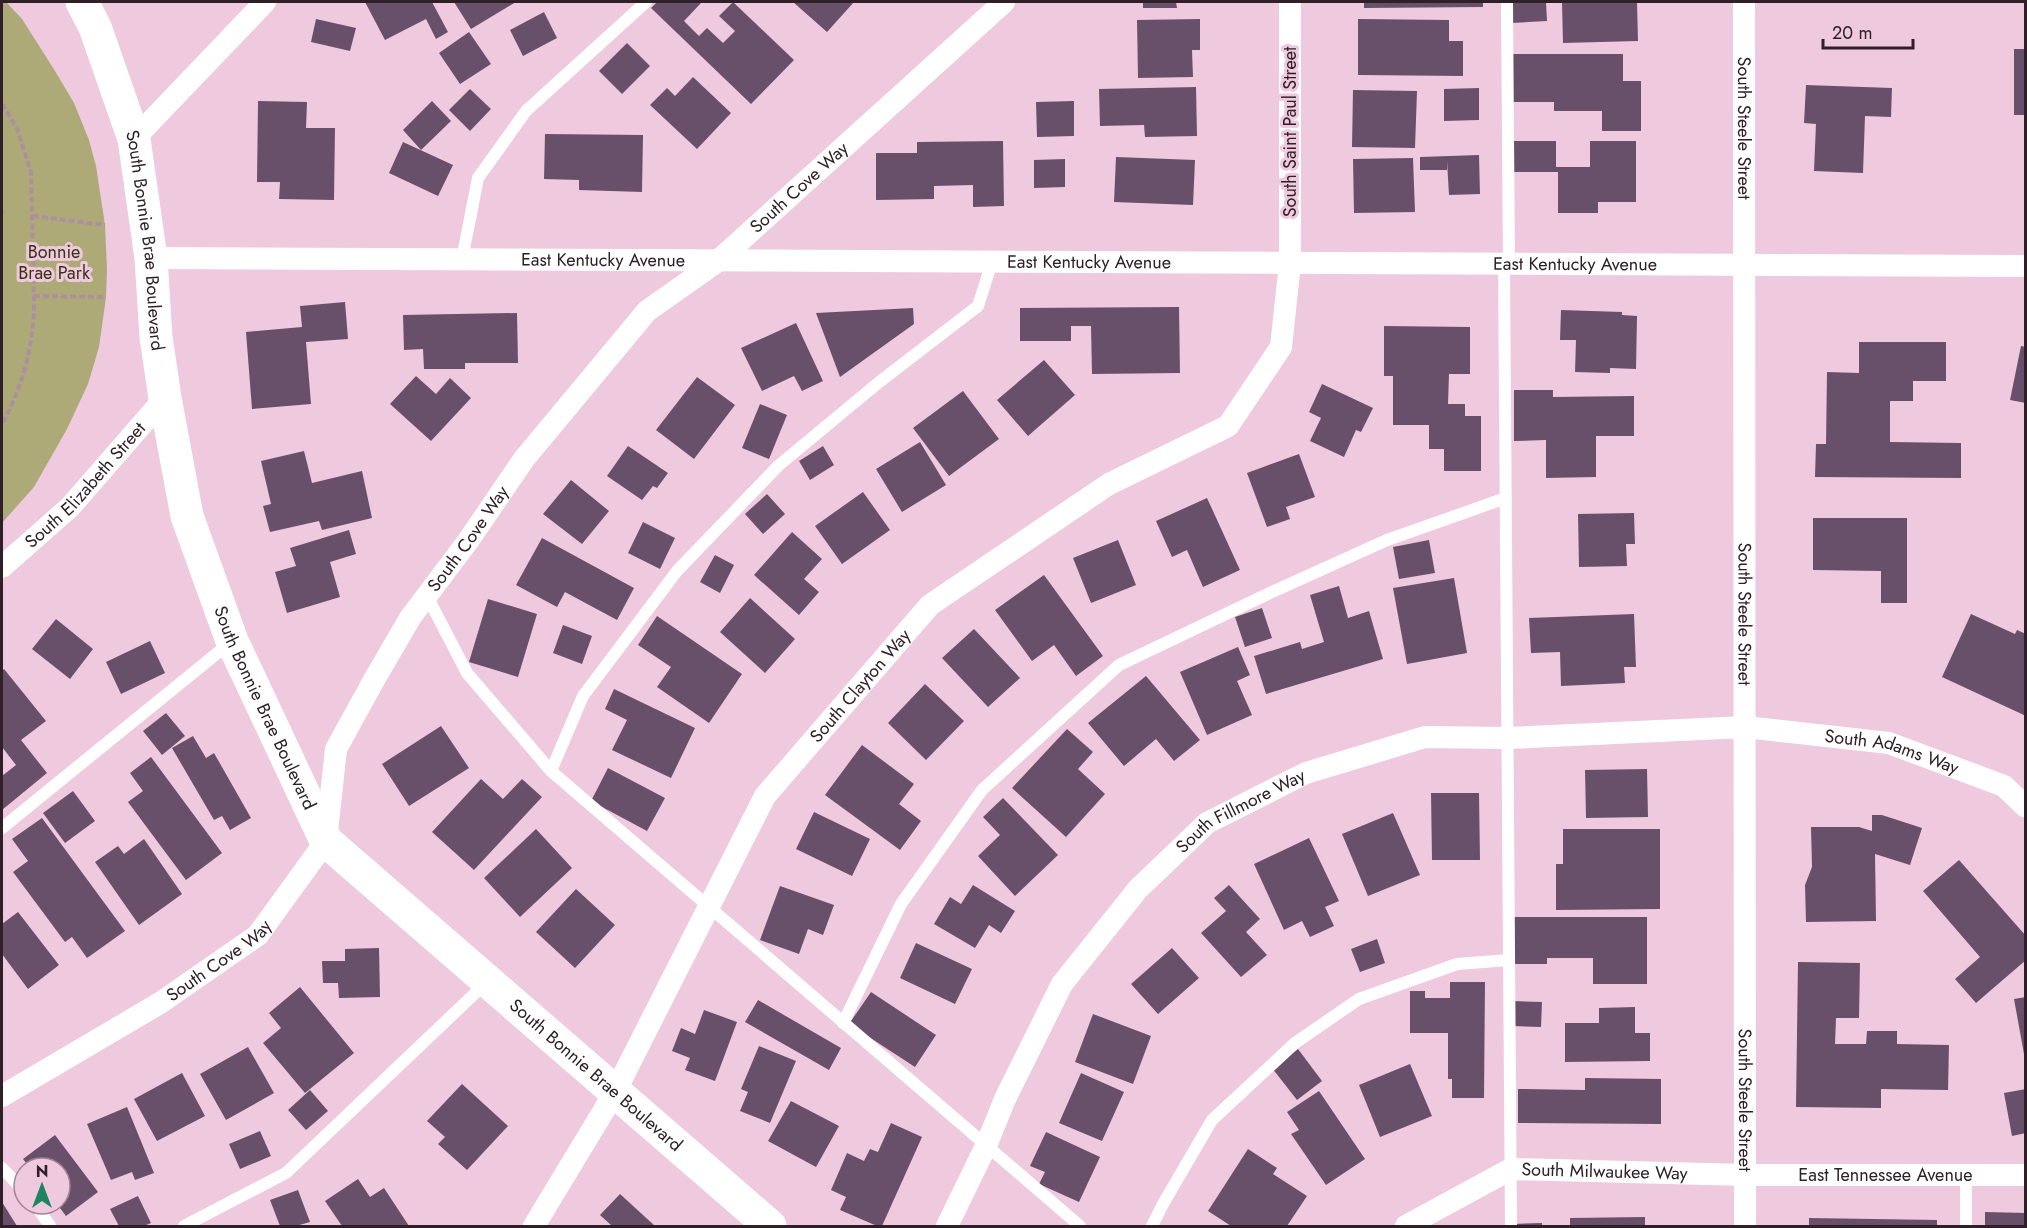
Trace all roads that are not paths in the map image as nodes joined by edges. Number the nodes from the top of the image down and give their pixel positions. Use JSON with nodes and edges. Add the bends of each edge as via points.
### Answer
{"nodes":[{"id":1,"x":82,"y":2,"type":"edge"},
{"id":2,"x":265,"y":2,"type":"edge"},
{"id":3,"x":646,"y":2,"type":"edge"},
{"id":4,"x":1004,"y":2,"type":"edge"},
{"id":5,"x":1290,"y":2,"type":"edge"},
{"id":6,"x":1507,"y":2,"type":"edge"},
{"id":7,"x":1744,"y":2,"type":"edge"},
{"id":8,"x":134,"y":139,"type":"junction"},
{"id":9,"x":151,"y":258,"type":"junction"},
{"id":10,"x":462,"y":259,"type":"junction"},
{"id":11,"x":718,"y":261,"type":"junction"},
{"id":12,"x":992,"y":262,"type":"junction"},
{"id":13,"x":1290,"y":263,"type":"junction"},
{"id":14,"x":1507,"y":264,"type":"junction"},
{"id":15,"x":1744,"y":265,"type":"junction"},
{"id":16,"x":2025,"y":266,"type":"edge"},
{"id":17,"x":165,"y":398,"type":"junction"},
{"id":18,"x":1506,"y":498,"type":"junction"},
{"id":19,"x":2,"y":567,"type":"edge"},
{"id":20,"x":427,"y":596,"type":"junction"},
{"id":21,"x":232,"y":641,"type":"junction"},
{"id":22,"x":1745,"y":727,"type":"junction"},
{"id":23,"x":1508,"y":738,"type":"junction"},
{"id":24,"x":551,"y":771,"type":"junction"},
{"id":25,"x":2025,"y":807,"type":"edge"},
{"id":26,"x":2,"y":828,"type":"edge"},
{"id":27,"x":326,"y":841,"type":"junction"},
{"id":28,"x":709,"y":908,"type":"junction"},
{"id":29,"x":1509,"y":960,"type":"junction"},
{"id":30,"x":488,"y":981,"type":"junction"},
{"id":31,"x":843,"y":1023,"type":"junction"},
{"id":32,"x":615,"y":1092,"type":"junction"},
{"id":33,"x":2,"y":1096,"type":"edge"},
{"id":34,"x":986,"y":1146,"type":"junction"},
{"id":35,"x":1511,"y":1169,"type":"junction"},
{"id":36,"x":1745,"y":1175,"type":"junction"},
{"id":37,"x":1966,"y":1175,"type":"junction"},
{"id":38,"x":2025,"y":1175,"type":"edge"},
{"id":39,"x":758,"y":1222,"type":"edge"},
{"id":40,"x":184,"y":1227,"type":"edge"},
{"id":41,"x":534,"y":1227,"type":"edge"},
{"id":42,"x":947,"y":1227,"type":"edge"},
{"id":43,"x":1080,"y":1227,"type":"edge"},
{"id":44,"x":1152,"y":1227,"type":"edge"},
{"id":45,"x":1406,"y":1227,"type":"edge"},
{"id":46,"x":1511,"y":1227,"type":"edge"},
{"id":47,"x":1745,"y":1227,"type":"edge"},
{"id":48,"x":1966,"y":1227,"type":"edge"}],
"edges":[{"from":1,"to":8,"type":"street","name":"South Bonnie Brae Boulevard","via":[[95,27]]},
{"from":2,"to":8,"type":"street"},
{"from":3,"to":10,"type":"lane","via":[[526,111],[478,178]]},
{"from":4,"to":11,"type":"street","name":"South Cove Way"},
{"from":5,"to":13,"type":"street","name":"South Saint Paul Street"},
{"from":6,"to":14,"type":"lane"},
{"from":7,"to":15,"type":"street","name":"South Steele Street"},
{"from":8,"to":9,"type":"street","name":"South Bonnie Brae Boulevard"},
{"from":9,"to":10,"type":"street","name":"East Kentucky Avenue"},
{"from":9,"to":17,"type":"street","name":"South Bonnie Brae Boulevard"},
{"from":10,"to":11,"type":"street","name":"East Kentucky Avenue"},
{"from":11,"to":12,"type":"street","name":"East Kentucky Avenue"},
{"from":11,"to":20,"type":"street","name":"South Cove Way","via":[[647,311],[524,459]]},
{"from":12,"to":13,"type":"street","name":"East Kentucky Avenue"},
{"from":12,"to":24,"type":"lane","via":[[978,306],[778,466],[677,571],[583,696]]},
{"from":13,"to":14,"type":"street","name":"East Kentucky Avenue"},
{"from":13,"to":28,"type":"street","name":"South Clayton Way","via":[[1281,347],[1228,426],[1109,484],[930,605],[765,796]]},
{"from":14,"to":15,"type":"street","name":"East Kentucky Avenue"},
{"from":14,"to":18,"type":"lane"},
{"from":15,"to":16,"type":"street","name":"East Kentucky Avenue"},
{"from":15,"to":22,"type":"street","name":"South Steele Street"},
{"from":17,"to":19,"type":"street","name":"South Elizabeth Street","via":[[69,507]]},
{"from":17,"to":21,"type":"street","name":"South Bonnie Brae Boulevard","via":[[187,516]]},
{"from":18,"to":23,"type":"lane"},
{"from":18,"to":31,"type":"lane","via":[[1387,540],[1119,665],[982,790],[901,904]]},
{"from":20,"to":24,"type":"lane","via":[[467,673]]},
{"from":20,"to":27,"type":"street","name":"South Cove Way","via":[[410,618],[336,749]]},
{"from":21,"to":26,"type":"lane"},
{"from":21,"to":27,"type":"street","name":"South Bonnie Brae Boulevard"},
{"from":22,"to":23,"type":"street","name":"South Fillmore Way"},
{"from":22,"to":25,"type":"street","name":"South Adams Way","via":[[1889,743],[2004,786]]},
{"from":22,"to":36,"type":"street","name":"South Steele Street"},
{"from":23,"to":29,"type":"lane"},
{"from":23,"to":34,"type":"street","name":"South Fillmore Way","via":[[1425,737],[1306,773],[1207,823],[1138,889],[1062,984]]},
{"from":24,"to":28,"type":"lane"},
{"from":27,"to":30,"type":"street","name":"South Bonnie Brae Boulevard"},
{"from":27,"to":33,"type":"street","name":"South Cove Way","via":[[258,934],[160,1003]]},
{"from":28,"to":31,"type":"lane"},
{"from":28,"to":32,"type":"street","name":"South Clayton Way"},
{"from":29,"to":35,"type":"lane"},
{"from":29,"to":44,"type":"lane","via":[[1457,964],[1359,999],[1295,1043],[1212,1120]]},
{"from":30,"to":32,"type":"street","name":"South Bonnie Brae Boulevard"},
{"from":30,"to":40,"type":"lane","via":[[286,1173]]},
{"from":31,"to":34,"type":"lane"},
{"from":32,"to":39,"type":"street","name":"South Bonnie Brae Boulevard"},
{"from":32,"to":41,"type":"street","name":"South Clayton Way"},
{"from":34,"to":42,"type":"street","name":"South Fillmore Way"},
{"from":34,"to":43,"type":"lane"},
{"from":35,"to":36,"type":"street","name":"South Milwaukee Way"},
{"from":35,"to":45,"type":"street","name":"South Milwaukee Way"},
{"from":35,"to":46,"type":"lane"},
{"from":36,"to":37,"type":"street","name":"East Tennessee Avenue"},
{"from":36,"to":47,"type":"street","name":"South Steele Street"},
{"from":37,"to":38,"type":"street","name":"East Tennessee Avenue"},
{"from":37,"to":48,"type":"lane"}]}
